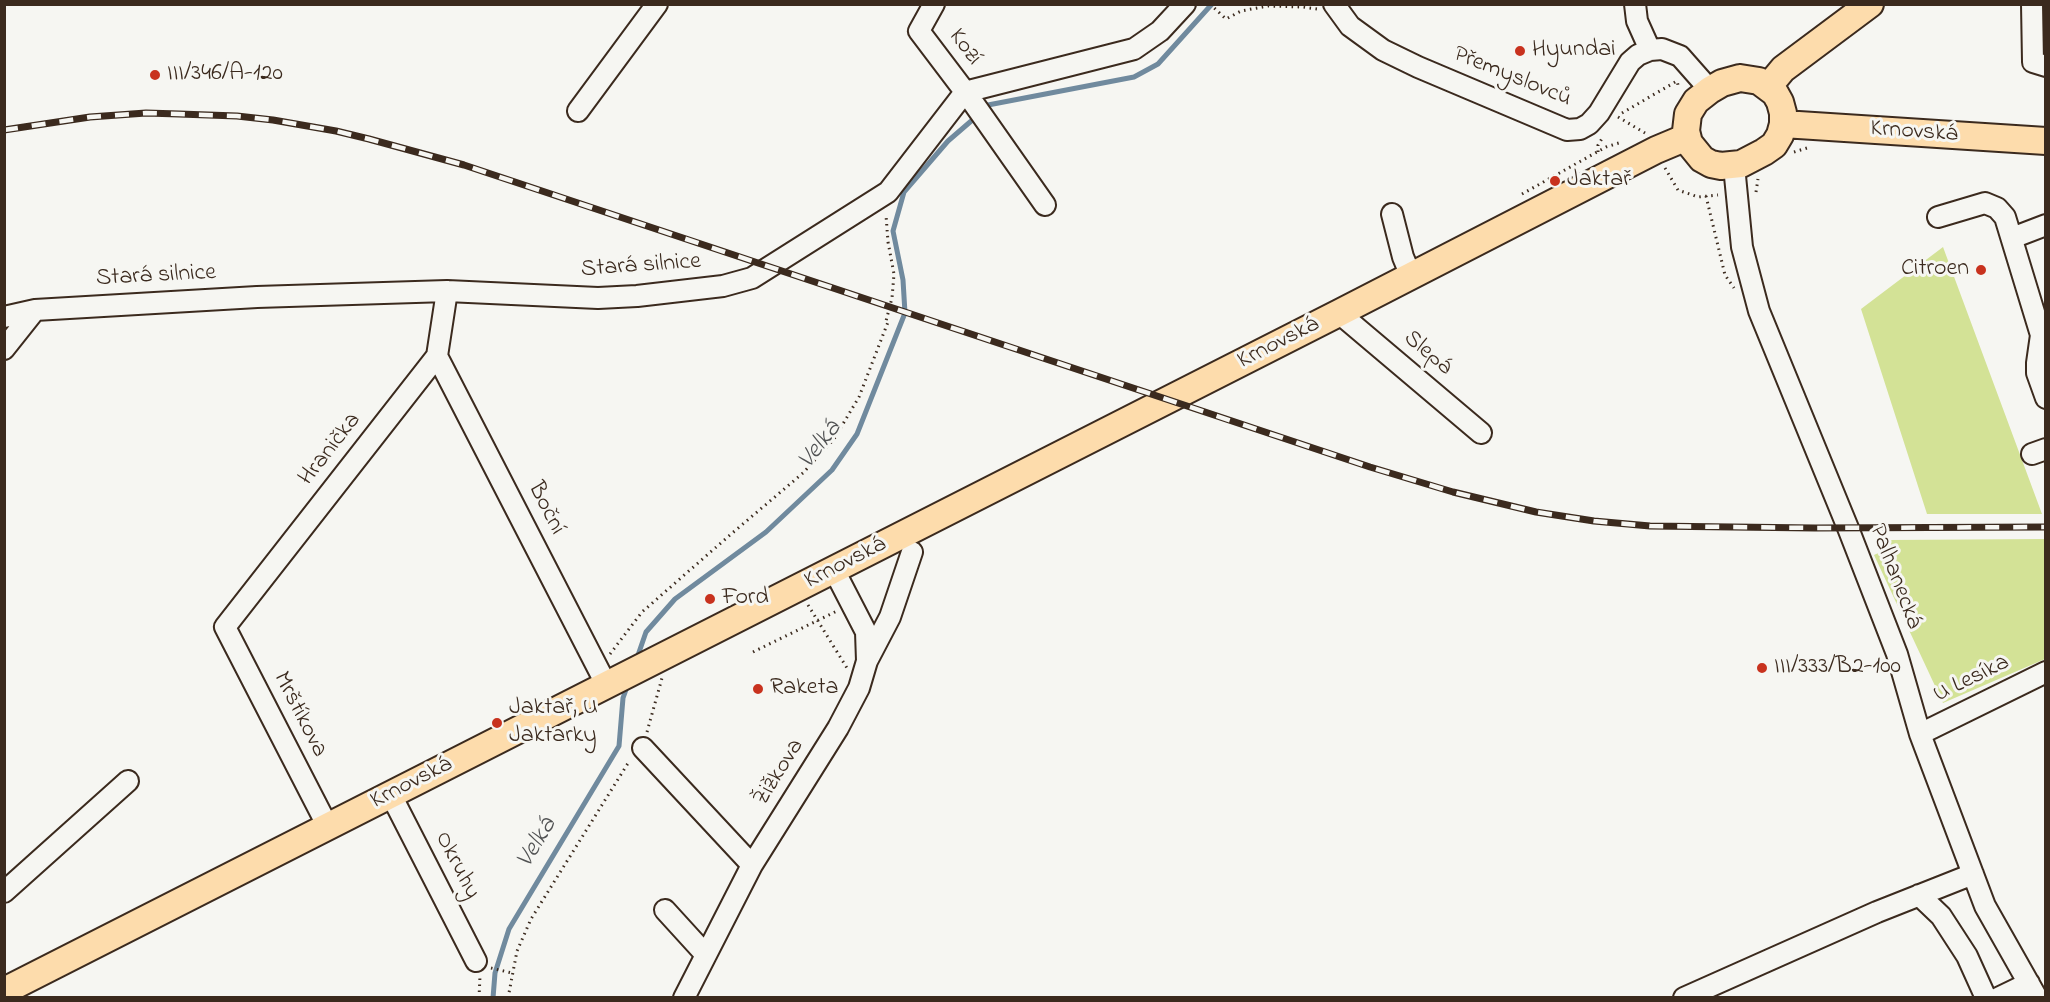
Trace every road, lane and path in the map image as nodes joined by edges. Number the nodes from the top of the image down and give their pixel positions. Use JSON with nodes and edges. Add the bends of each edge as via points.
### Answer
{"nodes":[{"id":1,"x":657,"y":4,"type":"edge"},
{"id":2,"x":934,"y":4,"type":"edge"},
{"id":3,"x":1185,"y":4,"type":"edge"},
{"id":4,"x":1210,"y":4,"type":"edge"},
{"id":5,"x":1635,"y":4,"type":"edge"},
{"id":6,"x":1870,"y":4,"type":"edge"},
{"id":7,"x":2032,"y":4,"type":"edge"},
{"id":8,"x":1337,"y":9,"type":"edge"},
{"id":9,"x":1650,"y":50,"type":"junction"},
{"id":10,"x":2046,"y":66,"type":"edge"},
{"id":11,"x":1677,"y":81,"type":"dead end"},
{"id":12,"x":1768,"y":87,"type":"junction"},
{"id":13,"x":1710,"y":90,"type":"junction"},
{"id":14,"x":973,"y":103,"type":"junction"},
{"id":15,"x":578,"y":111,"type":"dead end"},
{"id":16,"x":1618,"y":117,"type":"junction"},
{"id":17,"x":1783,"y":124,"type":"junction"},
{"id":18,"x":1611,"y":125,"type":"dead end"},
{"id":19,"x":1608,"y":130,"type":"dead end"},
{"id":20,"x":1647,"y":134,"type":"dead end"},
{"id":21,"x":1687,"y":137,"type":"junction"},
{"id":22,"x":2046,"y":141,"type":"edge"},
{"id":23,"x":1814,"y":145,"type":"dead end"},
{"id":24,"x":1598,"y":152,"type":"dead end"},
{"id":25,"x":1791,"y":153,"type":"dead end"},
{"id":26,"x":1663,"y":163,"type":"dead end"},
{"id":27,"x":1734,"y":166,"type":"junction"},
{"id":28,"x":1761,"y":173,"type":"dead end"},
{"id":29,"x":888,"y":192,"type":"junction"},
{"id":30,"x":1756,"y":192,"type":"dead end"},
{"id":31,"x":1726,"y":194,"type":"junction"},
{"id":32,"x":1706,"y":196,"type":"junction"},
{"id":33,"x":1045,"y":205,"type":"dead end"},
{"id":34,"x":1392,"y":214,"type":"dead end"},
{"id":35,"x":1938,"y":217,"type":"dead end"},
{"id":36,"x":2046,"y":225,"type":"edge"},
{"id":37,"x":2012,"y":238,"type":"junction"},
{"id":38,"x":1411,"y":276,"type":"junction"},
{"id":39,"x":447,"y":291,"type":"junction"},
{"id":40,"x":1736,"y":292,"type":"dead end"},
{"id":41,"x":35,"y":310,"type":"junction"},
{"id":42,"x":1339,"y":314,"type":"junction"},
{"id":43,"x":4,"y":317,"type":"edge"},
{"id":44,"x":4,"y":349,"type":"edge"},
{"id":45,"x":437,"y":356,"type":"junction"},
{"id":46,"x":2046,"y":398,"type":"edge"},
{"id":47,"x":1481,"y":433,"type":"dead end"},
{"id":48,"x":912,"y":552,"type":"dead end"},
{"id":49,"x":834,"y":570,"type":"junction"},
{"id":50,"x":798,"y":588,"type":"junction"},
{"id":51,"x":852,"y":604,"type":"junction"},
{"id":52,"x":818,"y":621,"type":"junction"},
{"id":53,"x":225,"y":627,"type":"joint"},
{"id":54,"x":753,"y":652,"type":"dead end"},
{"id":55,"x":661,"y":658,"type":"junction"},
{"id":56,"x":867,"y":661,"type":"junction"},
{"id":57,"x":2046,"y":672,"type":"edge"},
{"id":58,"x":603,"y":678,"type":"junction"},
{"id":59,"x":859,"y":688,"type":"junction"},
{"id":60,"x":1920,"y":734,"type":"junction"},
{"id":61,"x":643,"y":748,"type":"junction"},
{"id":62,"x":128,"y":781,"type":"dead end"},
{"id":63,"x":391,"y":795,"type":"junction"},
{"id":64,"x":328,"y":827,"type":"junction"},
{"id":65,"x":753,"y":865,"type":"junction"},
{"id":66,"x":1973,"y":873,"type":"junction"},
{"id":67,"x":4,"y":892,"type":"edge"},
{"id":68,"x":1919,"y":895,"type":"junction"},
{"id":69,"x":665,"y":910,"type":"dead end"},
{"id":70,"x":706,"y":955,"type":"junction"},
{"id":71,"x":479,"y":967,"type":"junction"},
{"id":72,"x":512,"y":973,"type":"junction"},
{"id":73,"x":2033,"y":990,"type":"edge"},
{"id":74,"x":4,"y":991,"type":"edge"},
{"id":75,"x":478,"y":998,"type":"edge"},
{"id":76,"x":508,"y":998,"type":"edge"},
{"id":77,"x":684,"y":998,"type":"edge"},
{"id":78,"x":1684,"y":998,"type":"edge"},
{"id":79,"x":1986,"y":998,"type":"edge"},
{"id":80,"x":1998,"y":998,"type":"edge"}],
"edges":[{"from":1,"to":15,"type":"street"},
{"from":2,"to":14,"type":"street","name":"Kozí","via":[[919,31]]},
{"from":3,"to":14,"type":"street","via":[[1160,31],[1134,49]]},
{"from":4,"to":8,"type":"path","via":[[1226,19],[1241,11],[1268,6]]},
{"from":5,"to":9,"type":"street","via":[[1637,21]]},
{"from":6,"to":12,"type":"main road","via":[[1784,69]]},
{"from":7,"to":10,"type":"street","via":[[2033,62]]},
{"from":8,"to":9,"type":"street","name":"Přemyslovců","via":[[1358,33],[1392,55],[1570,130],[1592,121],[1630,62]]},
{"from":9,"to":13,"type":"street","via":[[1662,49],[1680,56]]},
{"from":11,"to":16,"type":"path"},
{"from":12,"to":13,"type":"main road","via":[[1760,81],[1740,78]]},
{"from":12,"to":17,"type":"main road","via":[[1780,102]]},
{"from":13,"to":21,"type":"main road","via":[[1690,108]]},
{"from":14,"to":29,"type":"street","name":"Stará silnice"},
{"from":14,"to":33,"type":"street"},
{"from":16,"to":18,"type":"path"},
{"from":16,"to":20,"type":"path"},
{"from":17,"to":22,"type":"main road","name":"Krnovská"},
{"from":17,"to":27,"type":"main road","via":[[1774,145]]},
{"from":19,"to":24,"type":"path"},
{"from":21,"to":27,"type":"main road","via":[[1702,159]]},
{"from":21,"to":38,"type":"main road","name":"Krnovská"},
{"from":23,"to":25,"type":"path"},
{"from":26,"to":32,"type":"path","via":[[1678,190]]},
{"from":27,"to":31,"type":"street","name":"Palhanecká"},
{"from":28,"to":30,"type":"path"},
{"from":29,"to":39,"type":"street","name":"Stará silnice","via":[[752,278],[723,286],[597,298]]},
{"from":29,"to":58,"type":"path","via":[[892,298],[888,322],[859,397],[834,439],[803,473],[642,612]]},
{"from":31,"to":32,"type":"path"},
{"from":31,"to":60,"type":"street","name":"Palhanecká","via":[[1756,304],[1897,654]]},
{"from":32,"to":40,"type":"path","via":[[1725,275]]},
{"from":34,"to":38,"type":"street"},
{"from":35,"to":37,"type":"street","via":[[1979,203],[1992,205],[2005,217]]},
{"from":36,"to":37,"type":"street"},
{"from":37,"to":46,"type":"street","via":[[2041,335],[2037,373]]},
{"from":38,"to":42,"type":"main road","name":"Krnovská"},
{"from":39,"to":41,"type":"street","name":"Stará silnice"},
{"from":39,"to":45,"type":"street","name":"Hranička"},
{"from":41,"to":43,"type":"street","name":"Stará silnice"},
{"from":41,"to":44,"type":"street"},
{"from":42,"to":47,"type":"street","name":"Slepá"},
{"from":42,"to":49,"type":"main road","name":"Krnovská"},
{"from":45,"to":53,"type":"street","name":"Hranička"},
{"from":45,"to":58,"type":"street","name":"Boční"},
{"from":48,"to":56,"type":"street","via":[[890,617]]},
{"from":49,"to":50,"type":"main road","name":"Krnovská"},
{"from":49,"to":51,"type":"street","name":"Žižkova"},
{"from":50,"to":52,"type":"path"},
{"from":50,"to":55,"type":"main road","name":"Krnovská"},
{"from":51,"to":52,"type":"path"},
{"from":51,"to":56,"type":"street","name":"Žižkova","via":[[866,632]]},
{"from":52,"to":54,"type":"path"},
{"from":52,"to":59,"type":"path"},
{"from":53,"to":64,"type":"street","name":"Mrštíkova"},
{"from":55,"to":58,"type":"main road","name":"Krnovská"},
{"from":55,"to":61,"type":"path","via":[[662,683]]},
{"from":56,"to":59,"type":"street","name":"Žižkova"},
{"from":57,"to":60,"type":"street","name":"U Lesíka"},
{"from":58,"to":63,"type":"main road","name":"Krnovská"},
{"from":59,"to":65,"type":"street","name":"Žižkova"},
{"from":60,"to":66,"type":"street","name":"Palhanecká"},
{"from":61,"to":65,"type":"street"},
{"from":61,"to":72,"type":"path","via":[[633,754],[531,919]]},
{"from":62,"to":67,"type":"street"},
{"from":63,"to":64,"type":"main road","name":"Krnovská"},
{"from":63,"to":71,"type":"street","name":"Okruhy"},
{"from":64,"to":74,"type":"main road","name":"Krnovská"},
{"from":65,"to":70,"type":"street","name":"Žižkova"},
{"from":66,"to":68,"type":"street"},
{"from":66,"to":73,"type":"street","name":"Palhanecká","via":[[1985,906]]},
{"from":68,"to":78,"type":"street"},
{"from":68,"to":79,"type":"street","via":[[1941,916],[1961,946]]},
{"from":69,"to":70,"type":"street"},
{"from":70,"to":77,"type":"street","name":"Žižkova"},
{"from":71,"to":72,"type":"path"},
{"from":71,"to":75,"type":"path"},
{"from":72,"to":76,"type":"path"},
{"from":73,"to":80,"type":"street"}]}
